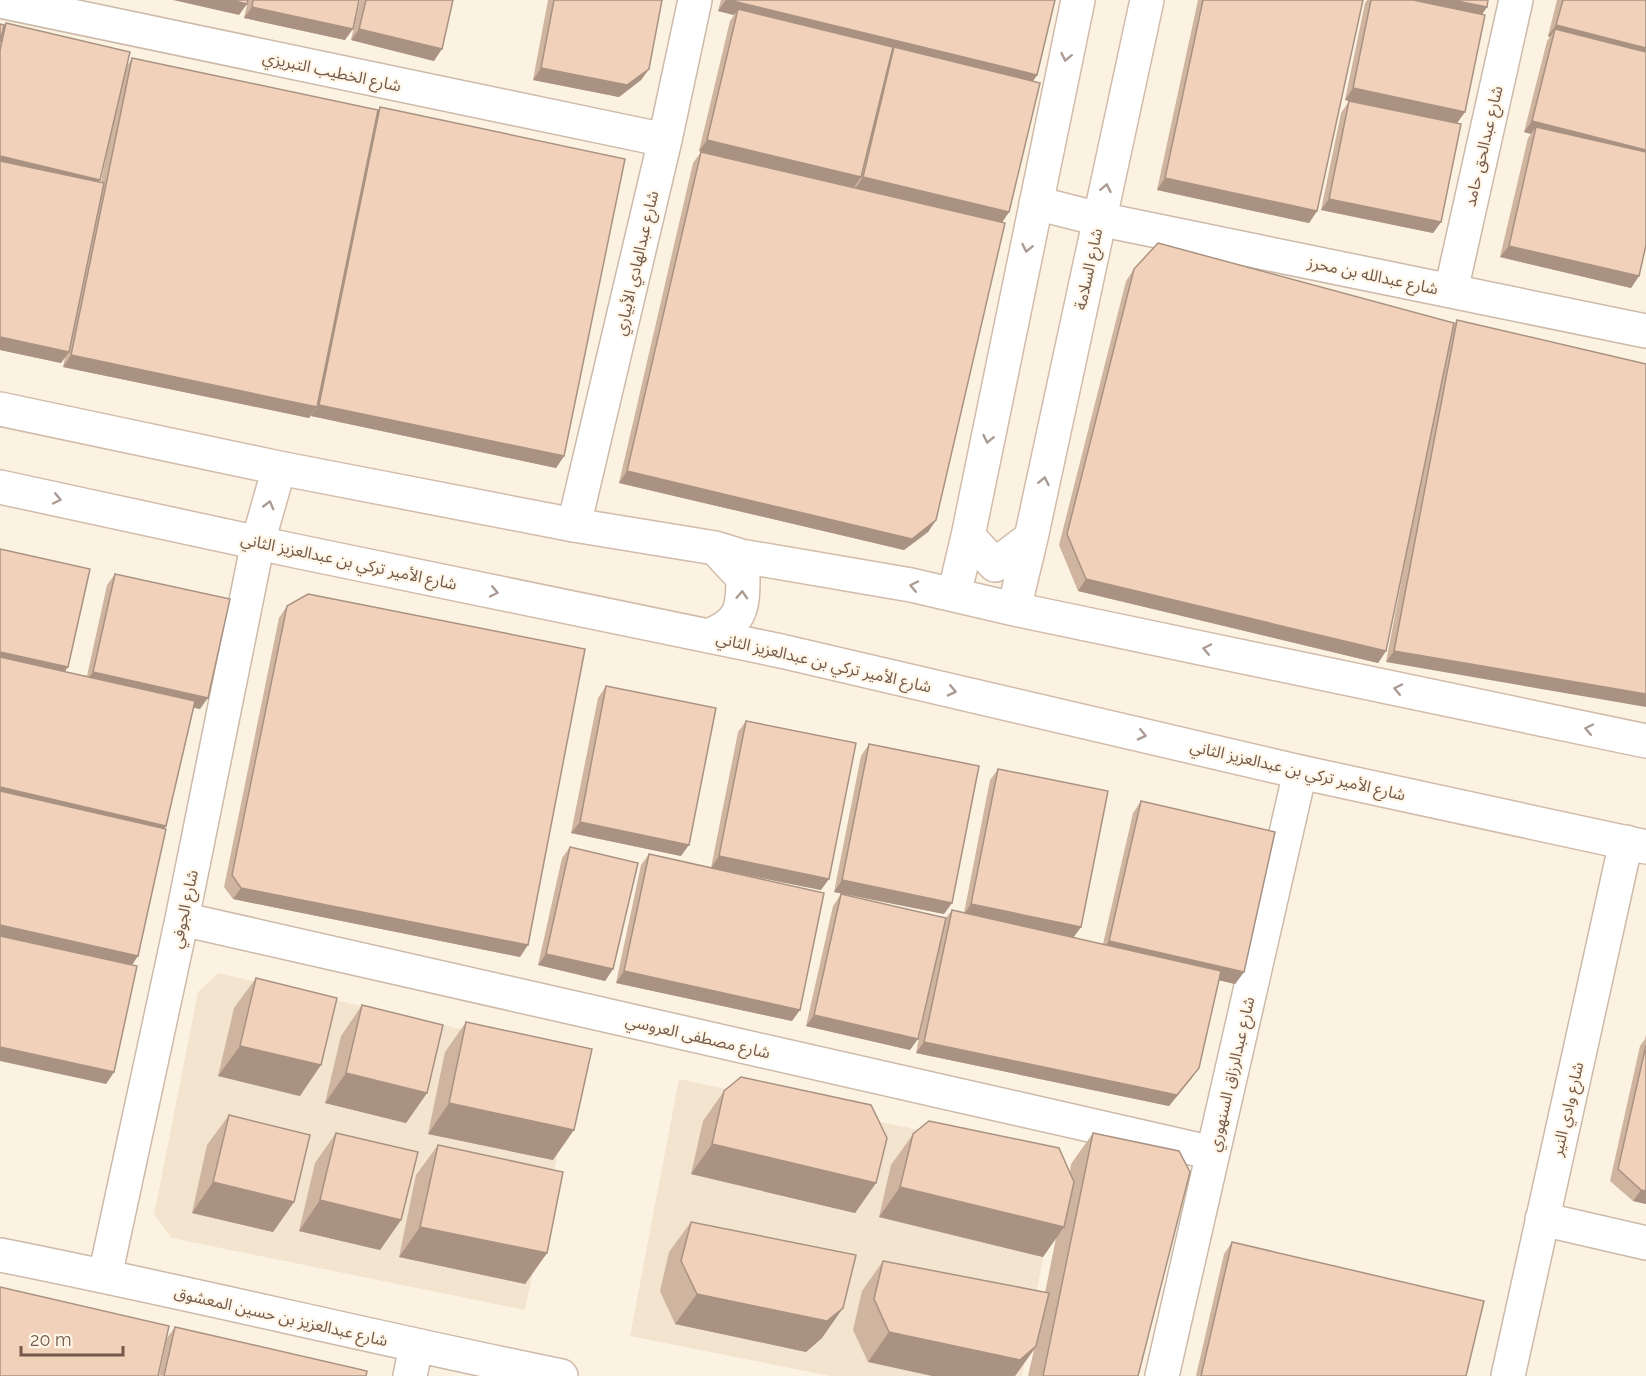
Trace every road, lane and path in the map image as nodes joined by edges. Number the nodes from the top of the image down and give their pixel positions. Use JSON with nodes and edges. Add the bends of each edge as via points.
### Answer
{"nodes":[{"id":1,"x":695,"y":0,"type":"edge"},
{"id":2,"x":1078,"y":0,"type":"edge"},
{"id":3,"x":1147,"y":0,"type":"edge"},
{"id":4,"x":1516,"y":0,"type":"edge"},
{"id":5,"x":0,"y":2,"type":"edge"},
{"id":6,"x":665,"y":140,"type":"junction"},
{"id":7,"x":1036,"y":203,"type":"junction"},
{"id":8,"x":1099,"y":219,"type":"junction"},
{"id":9,"x":1451,"y":291,"type":"junction"},
{"id":10,"x":1646,"y":331,"type":"edge"},
{"id":11,"x":0,"y":409,"type":"edge"},
{"id":12,"x":279,"y":468,"type":"junction"},
{"id":13,"x":0,"y":487,"type":"edge"},
{"id":14,"x":574,"y":525,"type":"junction"},
{"id":15,"x":968,"y":536,"type":"junction"},
{"id":16,"x":1031,"y":538,"type":"junction"},
{"id":17,"x":258,"y":542,"type":"junction"},
{"id":18,"x":715,"y":548,"type":"junction"},
{"id":19,"x":954,"y":595,"type":"junction"},
{"id":20,"x":1014,"y":609,"type":"junction"},
{"id":21,"x":708,"y":636,"type":"junction"},
{"id":22,"x":1646,"y":741,"type":"edge"},
{"id":23,"x":1300,"y":772,"type":"junction"},
{"id":24,"x":1636,"y":845,"type":"edge"},
{"id":25,"x":182,"y":919,"type":"junction"},
{"id":26,"x":1213,"y":1153,"type":"junction"},
{"id":27,"x":1542,"y":1219,"type":"junction"},
{"id":28,"x":1646,"y":1243,"type":"edge"},
{"id":29,"x":0,"y":1255,"type":"edge"},
{"id":30,"x":105,"y":1276,"type":"junction"},
{"id":31,"x":413,"y":1361,"type":"edge"},
{"id":32,"x":561,"y":1376,"type":"edge"},
{"id":33,"x":1162,"y":1376,"type":"edge"},
{"id":34,"x":1508,"y":1376,"type":"edge"}],
"edges":[{"from":1,"to":6,"type":"street","name":"شارع عبدالهادي الأبياري"},
{"from":2,"to":7,"type":"street","one_way":true},
{"from":8,"to":3,"type":"street","name":"شارع السلامة","one_way":true},
{"from":4,"to":9,"type":"street","name":"شارع عبدالحق حامد"},
{"from":5,"to":6,"type":"street","name":"شارع الخطيب التبريزي"},
{"from":6,"to":14,"type":"street","name":"شارع عبدالهادي الأبياري"},
{"from":7,"to":8,"type":"street","name":"شارع عبدالله بن محرز"},
{"from":7,"to":15,"type":"street","one_way":true},
{"from":8,"to":9,"type":"street","name":"شارع عبدالله بن محرز"},
{"from":16,"to":8,"type":"street","name":"شارع السلامة","one_way":true},
{"from":9,"to":10,"type":"street","name":"شارع عبدالله بن محرز"},
{"from":11,"to":12,"type":"street"},
{"from":12,"to":14,"type":"street"},
{"from":17,"to":12,"type":"street","name":"شارع الجوفي","one_way":true},
{"from":13,"to":17,"type":"street","name":"شارع الأمير تركي بن عبدالعزيز الثاني","one_way":true},
{"from":14,"to":18,"type":"street"},
{"from":15,"to":16,"type":"street","via":[[995,565]]},
{"from":15,"to":19,"type":"street"},
{"from":16,"to":20,"type":"street","name":"شارع السلامة"},
{"from":17,"to":21,"type":"street","name":"شارع الأمير تركي بن عبدالعزيز الثاني","one_way":true},
{"from":17,"to":25,"type":"street","name":"شارع الجوفي"},
{"from":19,"to":18,"type":"street","one_way":true},
{"from":21,"to":18,"type":"street","one_way":true,"via":[[733,622],[743,596],[743,578]]},
{"from":19,"to":20,"type":"street"},
{"from":22,"to":20,"type":"street","one_way":true},
{"from":21,"to":23,"type":"street","name":"شارع الأمير تركي بن عبدالعزيز الثاني","one_way":true},
{"from":23,"to":24,"type":"street","name":"شارع الأمير تركي بن عبدالعزيز الثاني"},
{"from":23,"to":26,"type":"street","name":"شارع عبدالرزاق السنهوري"},
{"from":24,"to":27,"type":"street","name":"شارع وادي النير"},
{"from":25,"to":26,"type":"street","name":"شارع مصطفى العروسي"},
{"from":25,"to":30,"type":"street","name":"شارع الجوفي"},
{"from":26,"to":33,"type":"street","name":"شارع عبدالرزاق السنهوري"},
{"from":27,"to":28,"type":"street"},
{"from":27,"to":34,"type":"street","name":"شارع وادي النير"},
{"from":29,"to":30,"type":"street","name":"شارع عبدالعزيز بن حسين المعشوق"},
{"from":30,"to":31,"type":"street","name":"شارع عبدالعزيز بن حسين المعشوق"},
{"from":31,"to":32,"type":"street","name":"شارع عبدالعزيز بن حسين المعشوق"}]}
